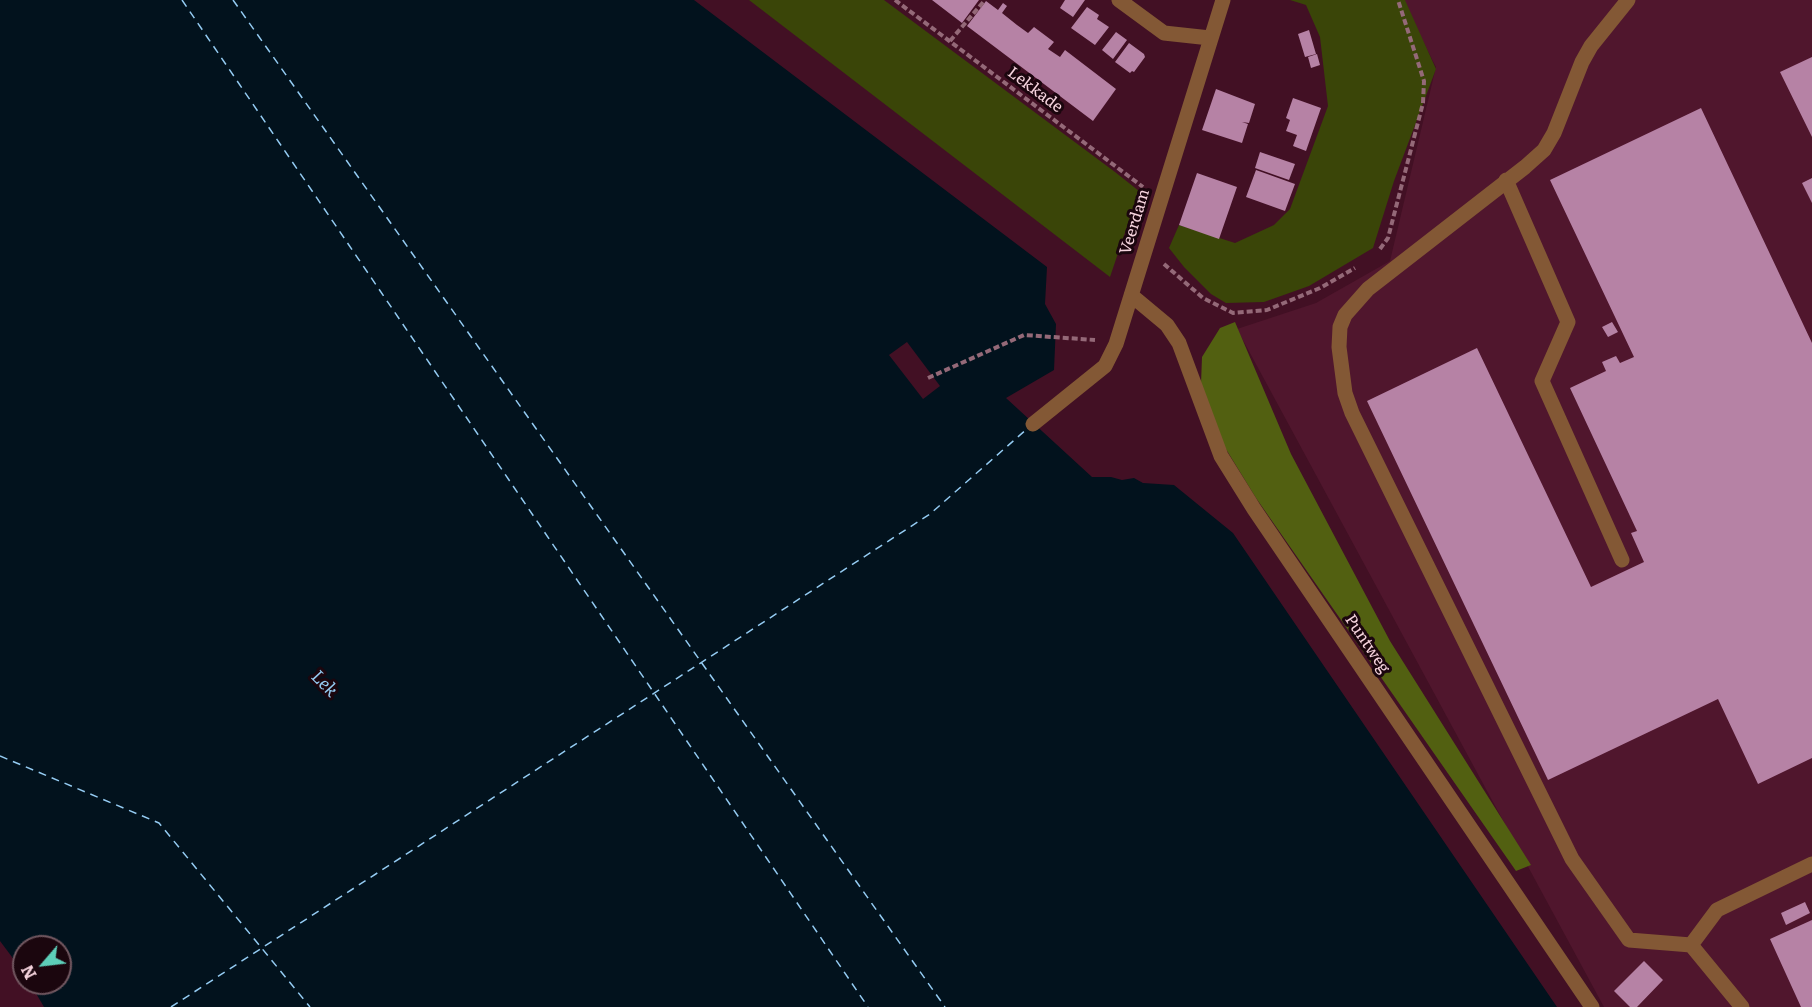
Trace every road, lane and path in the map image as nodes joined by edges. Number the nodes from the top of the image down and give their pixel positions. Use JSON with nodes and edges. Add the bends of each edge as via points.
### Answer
{"nodes":[{"id":1,"x":895,"y":0,"type":"edge"},
{"id":2,"x":986,"y":0,"type":"edge"},
{"id":3,"x":1119,"y":0,"type":"edge"},
{"id":4,"x":1223,"y":0,"type":"edge"},
{"id":5,"x":1398,"y":0,"type":"edge"},
{"id":6,"x":1628,"y":0,"type":"edge"},
{"id":7,"x":1210,"y":38,"type":"junction"},
{"id":8,"x":950,"y":42,"type":"junction"},
{"id":9,"x":1506,"y":180,"type":"junction"},
{"id":10,"x":1161,"y":200,"type":"junction"},
{"id":11,"x":1146,"y":249,"type":"junction"},
{"id":12,"x":1375,"y":255,"type":"dead end"},
{"id":13,"x":1358,"y":267,"type":"dead end"},
{"id":14,"x":1131,"y":296,"type":"junction"},
{"id":15,"x":1084,"y":338,"type":"dead end"},
{"id":16,"x":928,"y":378,"type":"dead end"},
{"id":17,"x":1033,"y":424,"type":"dead end"},
{"id":18,"x":1622,"y":560,"type":"dead end"},
{"id":19,"x":1812,"y":864,"type":"edge"},
{"id":20,"x":1691,"y":945,"type":"junction"},
{"id":21,"x":1592,"y":1007,"type":"edge"},
{"id":22,"x":1742,"y":1007,"type":"edge"}],
"edges":[{"from":1,"to":8,"type":"path","name":"Lekkade"},
{"from":2,"to":8,"type":"path"},
{"from":3,"to":7,"type":"street","via":[[1164,33]]},
{"from":4,"to":7,"type":"street","name":"Veerdam"},
{"from":5,"to":12,"type":"path","via":[[1424,81],[1423,103],[1388,238]]},
{"from":6,"to":9,"type":"street","via":[[1581,62],[1544,150]]},
{"from":7,"to":10,"type":"street","name":"Veerdam"},
{"from":8,"to":10,"type":"path","name":"Lekkade"},
{"from":9,"to":18,"type":"street","via":[[1568,322],[1542,381]]},
{"from":9,"to":20,"type":"street","via":[[1368,289],[1350,309],[1340,327],[1345,393],[1572,859],[1629,940]]},
{"from":10,"to":11,"type":"street","name":"Veerdam"},
{"from":11,"to":13,"type":"path","via":[[1203,298],[1233,312],[1267,310]]},
{"from":11,"to":14,"type":"street","name":"Veerdam"},
{"from":14,"to":17,"type":"street","name":"Veerdam","via":[[1105,366]]},
{"from":14,"to":21,"type":"street","name":"Puntweg","via":[[1173,334],[1221,456]]},
{"from":15,"to":16,"type":"path","via":[[1024,335]]},
{"from":19,"to":20,"type":"street","via":[[1717,910]]},
{"from":20,"to":22,"type":"street"}]}
